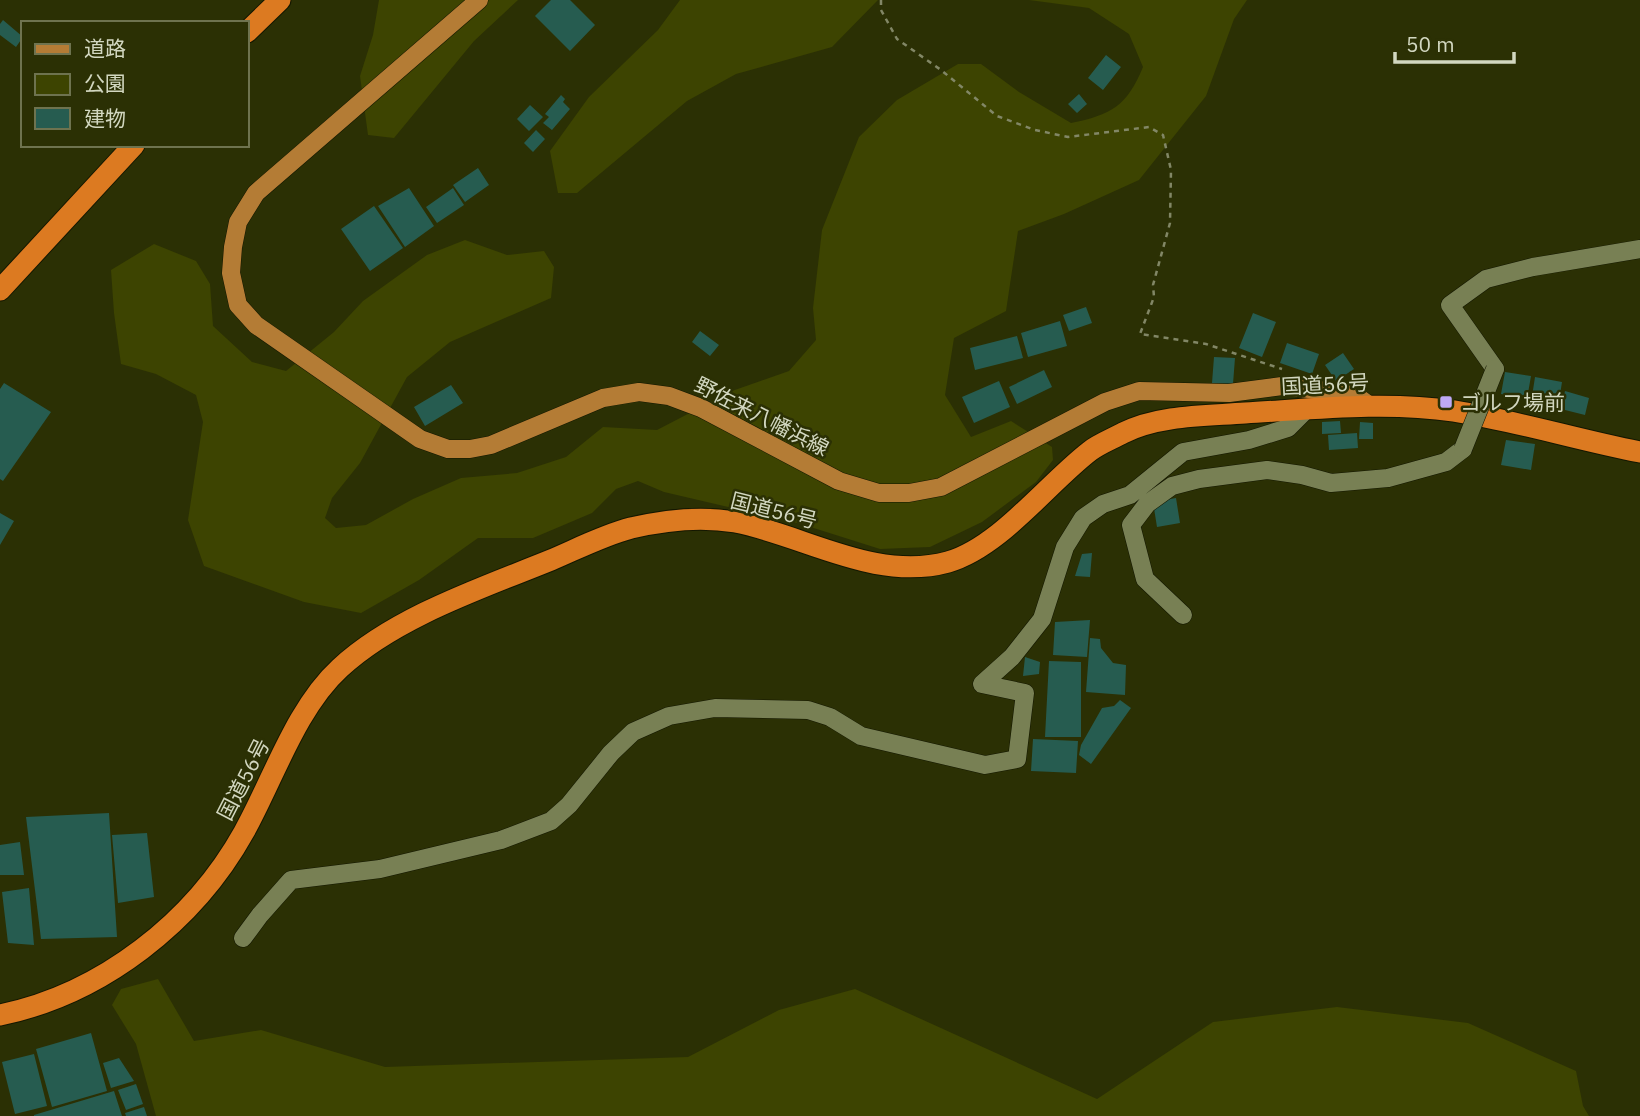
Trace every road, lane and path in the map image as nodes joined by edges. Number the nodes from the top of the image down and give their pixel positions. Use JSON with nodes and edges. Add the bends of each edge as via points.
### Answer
{"nodes":[{"id":1,"x":281,"y":0,"type":"edge"},
{"id":2,"x":479,"y":0,"type":"edge"},
{"id":3,"x":881,"y":0,"type":"edge"},
{"id":4,"x":248,"y":31,"type":"edge"},
{"id":5,"x":132,"y":147,"type":"edge"},
{"id":6,"x":1640,"y":249,"type":"edge"},
{"id":7,"x":0,"y":290,"type":"edge"},
{"id":8,"x":1282,"y":369,"type":"dead end"},
{"id":9,"x":1370,"y":406,"type":"junction"},
{"id":10,"x":1307,"y":409,"type":"junction"},
{"id":11,"x":1640,"y":453,"type":"edge"},
{"id":12,"x":1183,"y":615,"type":"dead end"},
{"id":13,"x":243,"y":938,"type":"dead end"},
{"id":14,"x":0,"y":1015,"type":"edge"}],
"edges":[{"from":1,"to":4,"type":"highway"},
{"from":2,"to":9,"type":"main road","name":"野佐来八幡浜線","via":[[256,193],[238,222],[233,247],[238,305],[256,325],[420,439],[448,449],[470,449],[491,445],[603,398],[639,393],[669,396],[701,408],[839,481],[879,493],[909,494],[942,487],[1105,402],[1139,391],[1229,393],[1282,386],[1354,394]]},
{"from":3,"to":8,"type":"path","via":[[881,10],[897,39],[997,116],[1068,137],[1149,127],[1163,135],[1171,170],[1170,223],[1153,285],[1154,297],[1140,334],[1206,344]]},
{"from":5,"to":7,"type":"highway"},
{"from":6,"to":12,"type":"street","bridge":true,"via":[[1486,279],[1450,305],[1495,369],[1463,449],[1446,462],[1388,478],[1331,483],[1267,470],[1199,479],[1171,486],[1147,504],[1131,524],[1145,579]]},
{"from":9,"to":10,"type":"highway","name":"国道56号"},
{"from":9,"to":11,"type":"highway","name":"国道56号","via":[[1449,410]]},
{"from":10,"to":13,"type":"street","via":[[1288,428],[1183,452],[1130,495],[1103,504],[1083,518],[1065,547],[1042,619],[1012,657],[982,684],[1025,693],[1017,759],[985,765],[861,736],[808,710],[715,708],[669,716],[633,732],[551,821],[501,840],[380,869],[290,880]]},
{"from":10,"to":14,"type":"highway","name":"国道56号","via":[[1177,418],[1131,429],[1093,449],[984,545],[948,562],[905,567],[862,560],[734,522],[690,518],[628,529],[454,599],[390,631],[339,668],[313,700],[243,835],[203,892],[156,939],[86,985]]}]}
